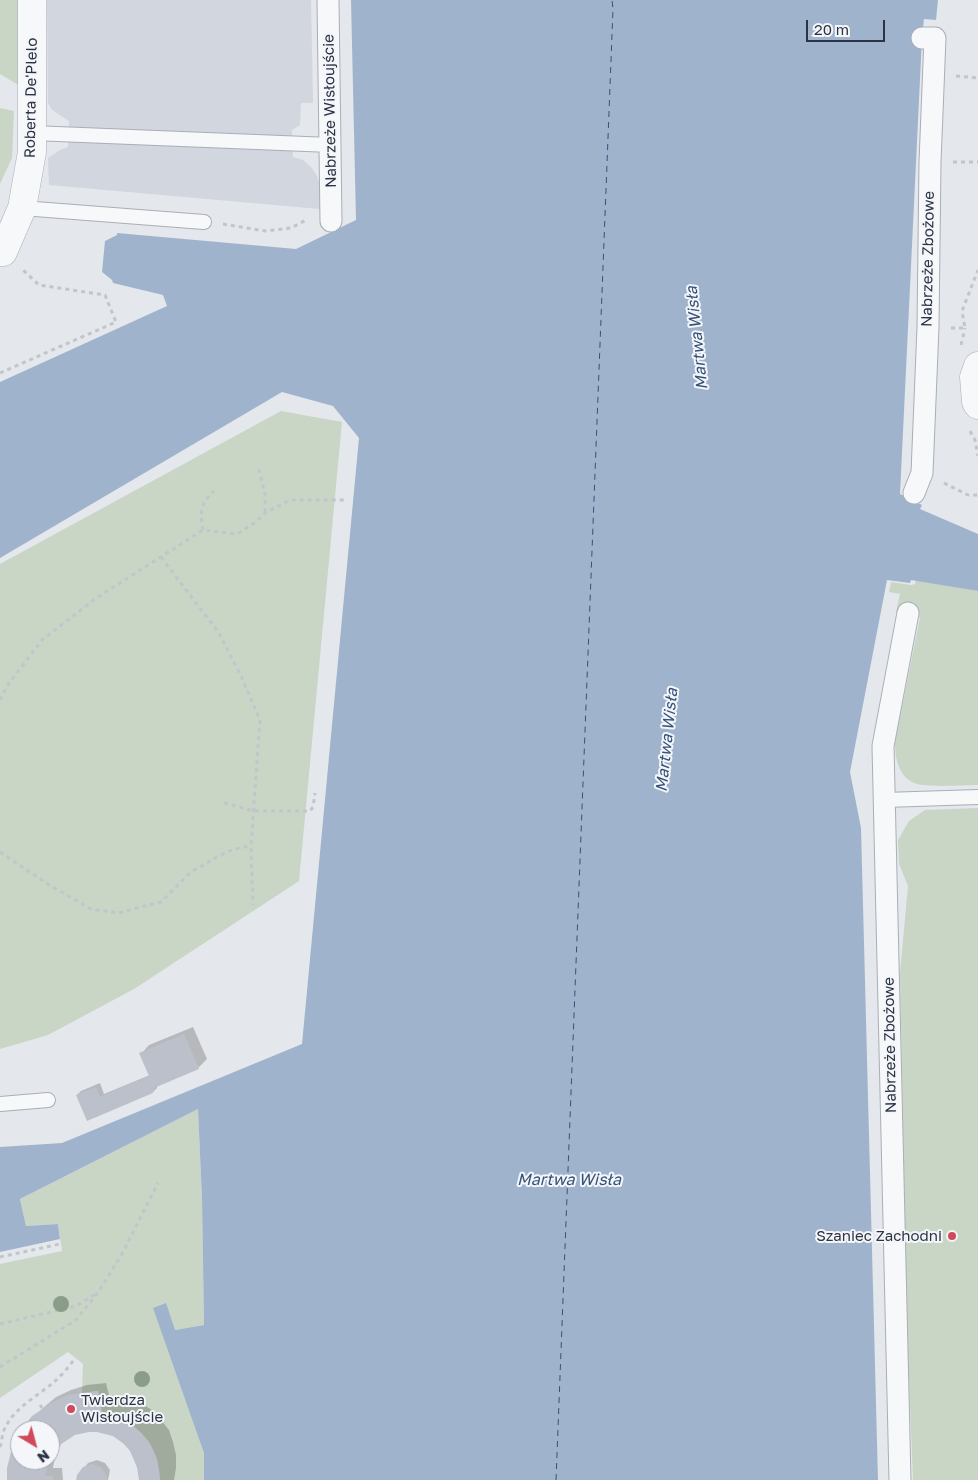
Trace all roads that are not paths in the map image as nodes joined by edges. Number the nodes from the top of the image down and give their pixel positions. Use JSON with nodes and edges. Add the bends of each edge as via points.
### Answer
{"nodes":[{"id":1,"x":32,"y":0,"type":"edge"},
{"id":2,"x":328,"y":0,"type":"edge"},
{"id":3,"x":922,"y":38,"type":"dead end"},
{"id":4,"x":32,"y":133,"type":"junction"},
{"id":5,"x":331,"y":145,"type":"junction"},
{"id":6,"x":22,"y":208,"type":"junction"},
{"id":7,"x":331,"y":214,"type":"road end"},
{"id":8,"x":204,"y":222,"type":"road end"},
{"id":9,"x":2,"y":252,"type":"edge"},
{"id":10,"x":978,"y":366,"type":"edge"},
{"id":11,"x":978,"y":405,"type":"edge"},
{"id":12,"x":914,"y":492,"type":"dead end"},
{"id":13,"x":908,"y":613,"type":"dead end"},
{"id":14,"x":978,"y":797,"type":"edge"},
{"id":15,"x":884,"y":800,"type":"junction"},
{"id":16,"x":48,"y":1100,"type":"dead end"},
{"id":17,"x":0,"y":1104,"type":"edge"},
{"id":18,"x":900,"y":1480,"type":"edge"}],
"edges":[{"from":1,"to":4,"type":"street","name":"Roberta De'Plelo"},
{"from":2,"to":5,"type":"street","name":"Nabrzeże Wisłoujście"},
{"from":3,"to":12,"type":"street","name":"Nabrzeże Zbożowe","via":[[935,38],[922,473]]},
{"from":4,"to":5,"type":"lane"},
{"from":4,"to":6,"type":"street","name":"Roberta De'Plelo","via":[[32,152]]},
{"from":5,"to":7,"type":"street","name":"Nabrzeże Wisłoujście"},
{"from":6,"to":8,"type":"lane"},
{"from":6,"to":9,"type":"street","name":"Roberta De'Plelo"},
{"from":10,"to":11,"type":"street","via":[[974,377]]},
{"from":13,"to":15,"type":"street","name":"Nabrzeże Zbożowe","via":[[883,746]]},
{"from":14,"to":15,"type":"lane"},
{"from":15,"to":18,"type":"street","name":"Nabrzeże Zbożowe"},
{"from":16,"to":17,"type":"lane"}]}
